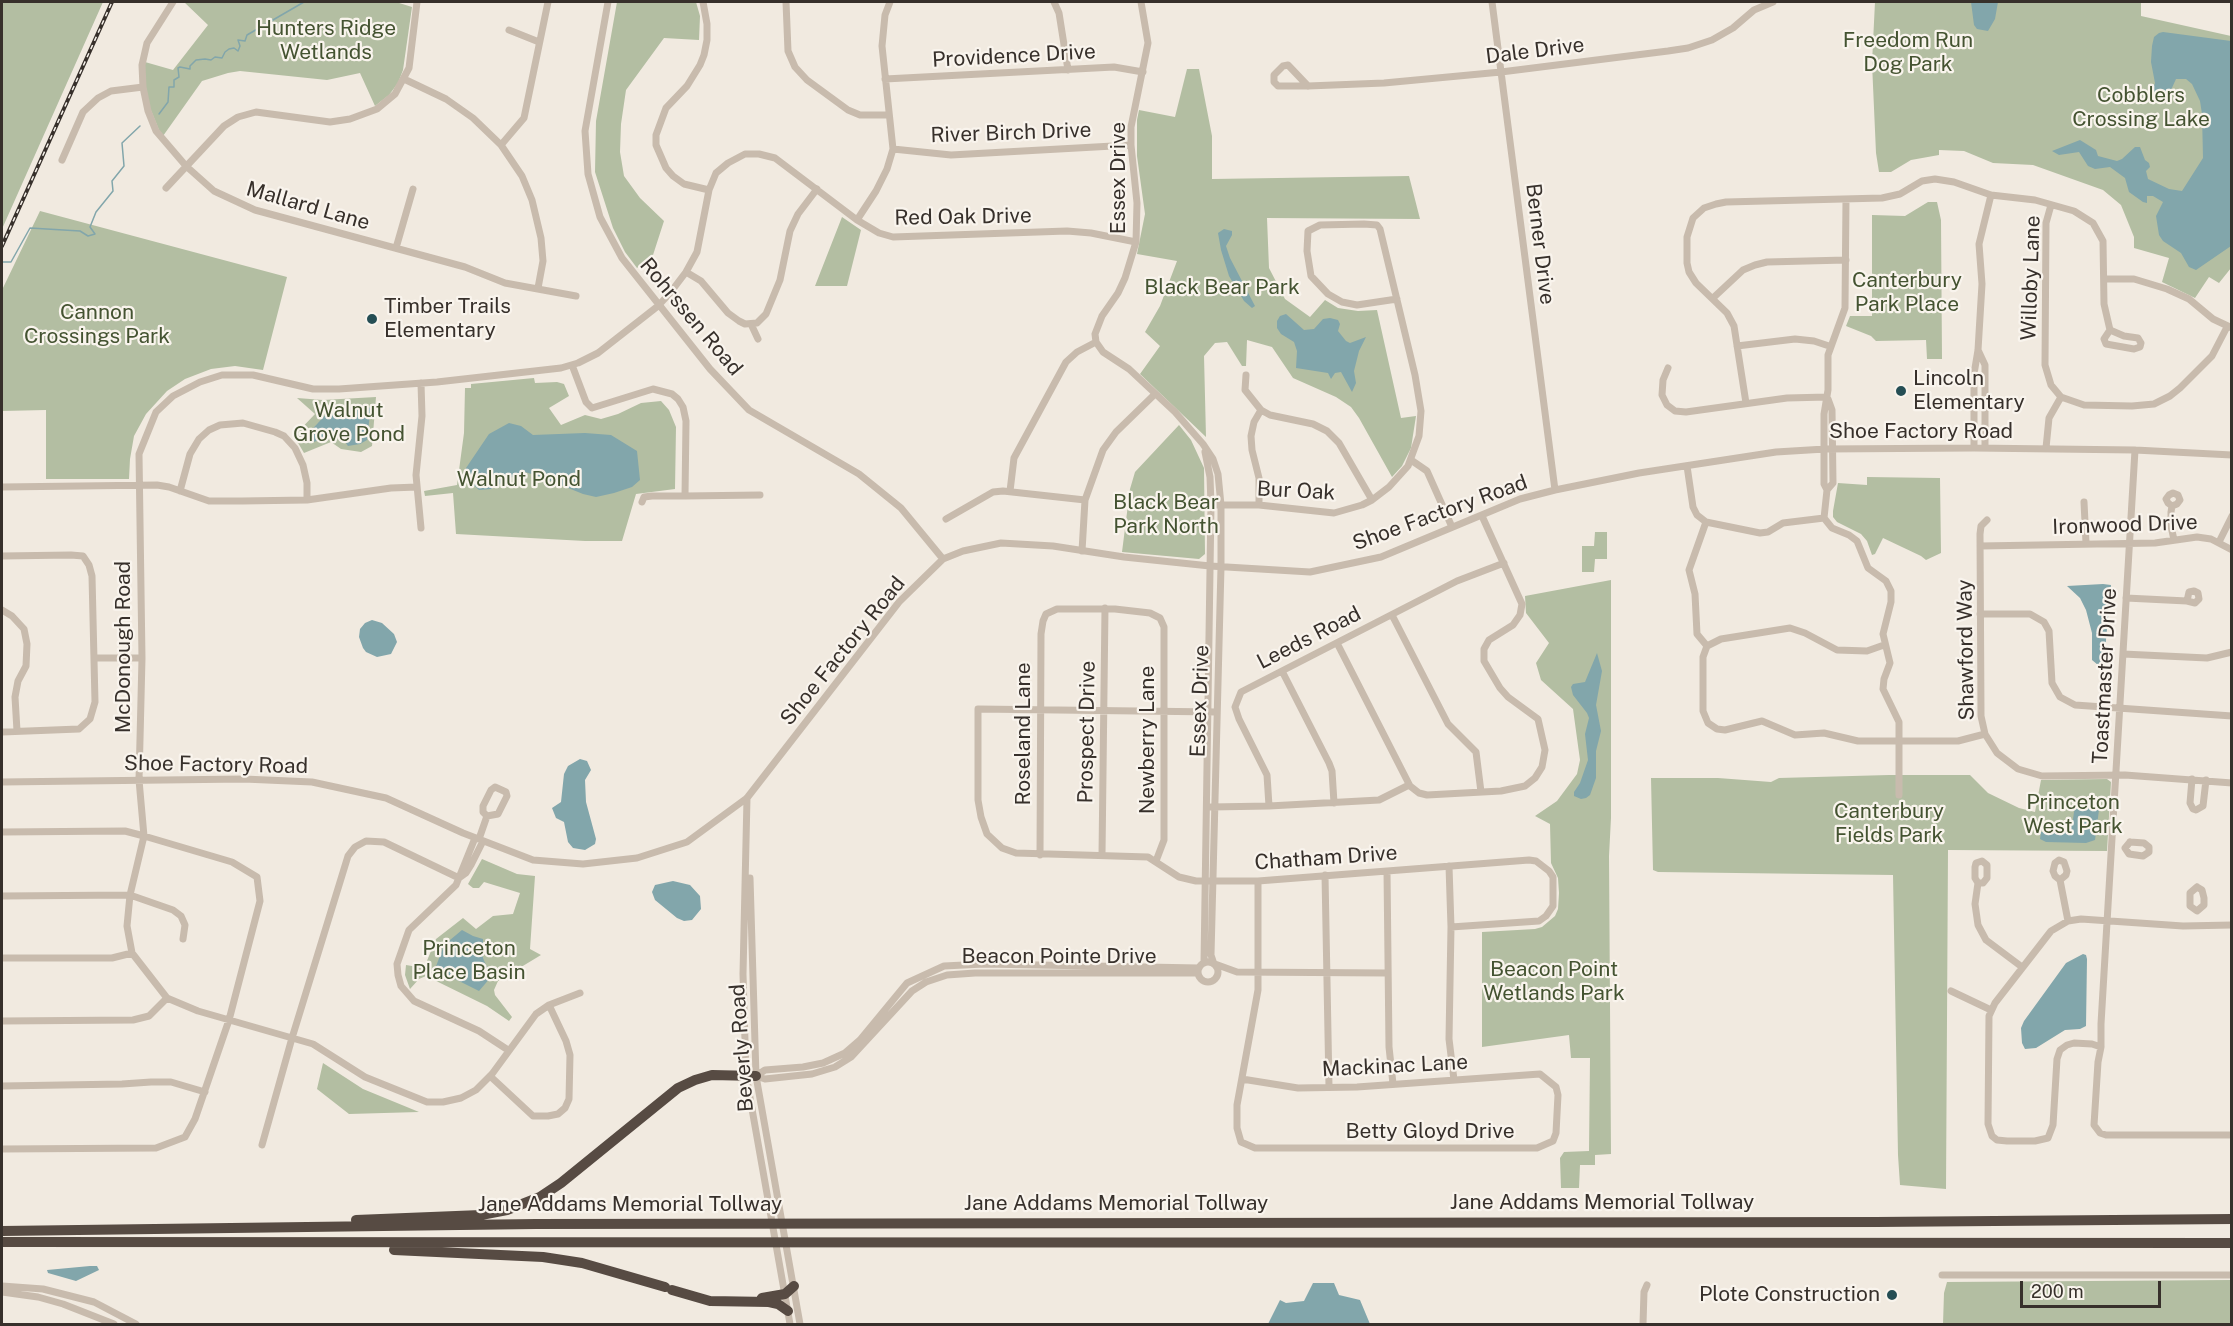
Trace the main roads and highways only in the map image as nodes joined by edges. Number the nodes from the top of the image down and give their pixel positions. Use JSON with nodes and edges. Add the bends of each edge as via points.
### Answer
{"nodes":[{"id":1,"x":751,"y":1076,"type":"road end"},
{"id":2,"x":2232,"y":1219,"type":"edge"},
{"id":3,"x":2,"y":1231,"type":"edge"},
{"id":4,"x":100,"y":1231,"type":"junction"},
{"id":5,"x":2,"y":1242,"type":"edge"},
{"id":6,"x":232,"y":1244,"type":"junction"},
{"id":7,"x":2232,"y":1244,"type":"edge"},
{"id":8,"x":794,"y":1286,"type":"road end"},
{"id":9,"x":737,"y":1302,"type":"junction"},
{"id":10,"x":788,"y":1311,"type":"road end"}],
"edges":[{"from":1,"to":4,"type":"highway","via":[[712,1075],[678,1088],[561,1184],[507,1210],[481,1215]]},
{"from":2,"to":4,"type":"highway","name":"Jane Addams Memorial Tollway","via":[[536,1224]]},
{"from":3,"to":4,"type":"highway","name":"Jane Addams Memorial Tollway"},
{"from":5,"to":6,"type":"highway","name":"Jane Addams Memorial Tollway"},
{"from":6,"to":7,"type":"highway","name":"Jane Addams Memorial Tollway"},
{"from":6,"to":9,"type":"highway","via":[[543,1257],[582,1263],[710,1301]]},
{"from":8,"to":9,"type":"highway","via":[[785,1294]]},
{"from":9,"to":10,"type":"highway","via":[[769,1302]]}]}
